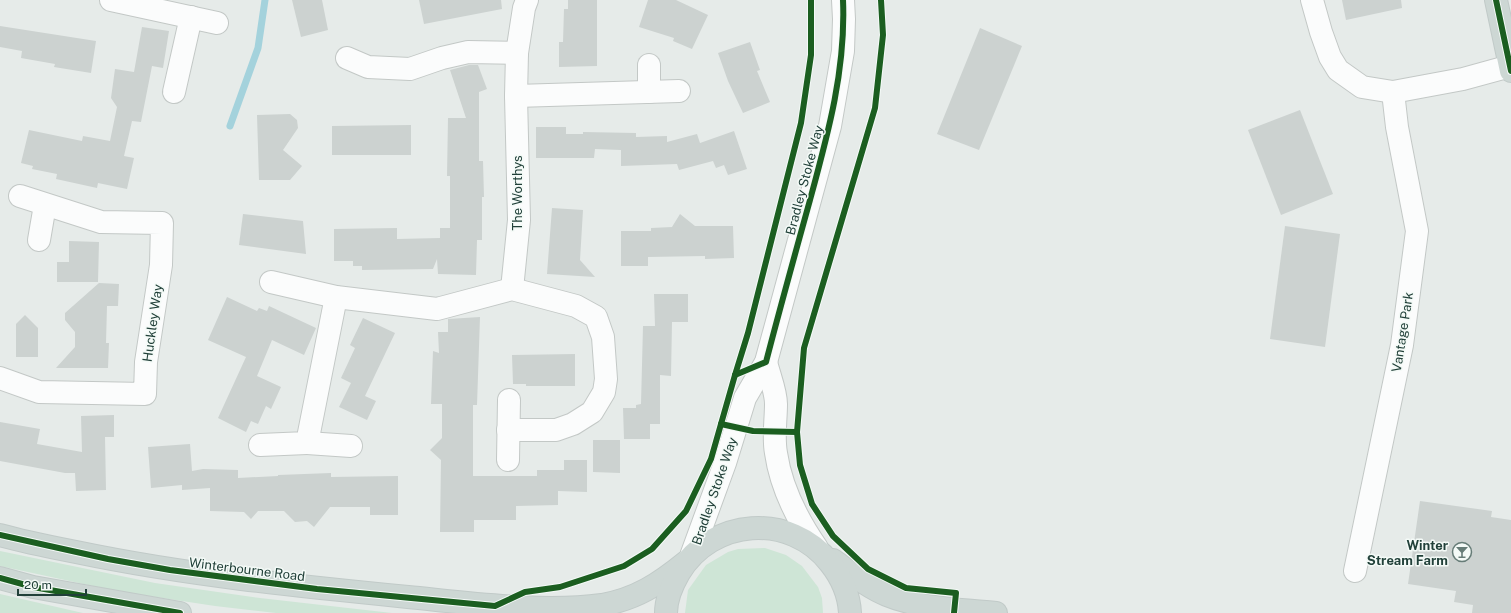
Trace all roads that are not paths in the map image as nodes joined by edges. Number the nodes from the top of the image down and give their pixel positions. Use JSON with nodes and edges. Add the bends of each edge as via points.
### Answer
{"nodes":[{"id":1,"x":111,"y":0,"type":"edge"},
{"id":2,"x":527,"y":0,"type":"edge"},
{"id":3,"x":843,"y":0,"type":"edge"},
{"id":4,"x":1312,"y":0,"type":"edge"},
{"id":5,"x":1496,"y":0,"type":"edge"},
{"id":6,"x":191,"y":17,"type":"junction"},
{"id":7,"x":217,"y":23,"type":"dead end"},
{"id":8,"x":517,"y":53,"type":"junction"},
{"id":9,"x":347,"y":58,"type":"dead end"},
{"id":10,"x":649,"y":65,"type":"dead end"},
{"id":11,"x":1510,"y":68,"type":"edge"},
{"id":12,"x":679,"y":91,"type":"dead end"},
{"id":13,"x":174,"y":92,"type":"dead end"},
{"id":14,"x":649,"y":92,"type":"junction"},
{"id":15,"x":1393,"y":92,"type":"junction"},
{"id":16,"x":516,"y":96,"type":"junction"},
{"id":17,"x":20,"y":196,"type":"dead end"},
{"id":18,"x":45,"y":205,"type":"junction"},
{"id":19,"x":39,"y":240,"type":"dead end"},
{"id":20,"x":271,"y":282,"type":"dead end"},
{"id":21,"x":512,"y":289,"type":"junction"},
{"id":22,"x":336,"y":297,"type":"junction"},
{"id":23,"x":766,"y":362,"type":"junction"},
{"id":24,"x":0,"y":378,"type":"edge"},
{"id":25,"x":509,"y":400,"type":"dead end"},
{"id":26,"x":508,"y":430,"type":"junction"},
{"id":27,"x":307,"y":443,"type":"junction"},
{"id":28,"x":260,"y":445,"type":"dead end"},
{"id":29,"x":350,"y":446,"type":"dead end"},
{"id":30,"x":508,"y":460,"type":"dead end"},
{"id":31,"x":0,"y":535,"type":"edge"},
{"id":32,"x":819,"y":550,"type":"junction"},
{"id":33,"x":688,"y":559,"type":"junction"},
{"id":34,"x":1355,"y":571,"type":"dead end"},
{"id":35,"x":0,"y":578,"type":"edge"},
{"id":36,"x":180,"y":613,"type":"edge"},
{"id":37,"x":666,"y":613,"type":"edge"},
{"id":38,"x":850,"y":613,"type":"edge"},
{"id":39,"x":996,"y":613,"type":"edge"}],
"edges":[{"from":1,"to":6,"type":"street"},
{"from":2,"to":8,"type":"street","name":"The Worthys"},
{"from":3,"to":23,"type":"street","name":"Bradley Stoke Way","via":[[842,51],[830,126]]},
{"from":4,"to":15,"type":"street","via":[[1320,32],[1338,70],[1362,87]]},
{"from":5,"to":11,"type":"main road"},
{"from":6,"to":7,"type":"street"},
{"from":6,"to":13,"type":"street"},
{"from":8,"to":9,"type":"street","via":[[468,52],[410,70],[368,67]]},
{"from":8,"to":16,"type":"street","name":"The Worthys"},
{"from":10,"to":14,"type":"street"},
{"from":11,"to":15,"type":"street"},
{"from":12,"to":14,"type":"street"},
{"from":14,"to":16,"type":"street"},
{"from":15,"to":34,"type":"street","name":"Vantage Park","via":[[1397,127],[1418,231],[1402,344]]},
{"from":16,"to":21,"type":"street","name":"The Worthys","via":[[519,220]]},
{"from":17,"to":18,"type":"street","name":"Huckley Way"},
{"from":18,"to":19,"type":"street"},
{"from":18,"to":24,"type":"street","name":"Huckley Way","via":[[101,222],[162,223],[161,265],[146,362],[145,394],[39,392]]},
{"from":20,"to":22,"type":"street"},
{"from":21,"to":22,"type":"street","via":[[437,309]]},
{"from":21,"to":26,"type":"street","via":[[576,306],[596,317],[603,337],[606,379],[604,392],[592,412],[573,424],[556,430]]},
{"from":22,"to":27,"type":"street"},
{"from":23,"to":32,"type":"street","name":"Bradley Stoke Way","via":[[776,402],[775,445],[778,467],[795,511]]},
{"from":23,"to":33,"type":"street","name":"Bradley Stoke Way","via":[[745,398],[725,463]]},
{"from":25,"to":26,"type":"street"},
{"from":26,"to":30,"type":"street"},
{"from":27,"to":28,"type":"street"},
{"from":27,"to":29,"type":"street"},
{"from":31,"to":33,"type":"main road","name":"Winterbourne Road","via":[[170,570],[317,589],[553,609],[584,608],[643,593]]},
{"from":32,"to":33,"type":"main road","name":"Winterbourne Road","via":[[793,534],[766,528],[739,530],[713,539]]},
{"from":32,"to":38,"type":"main road","via":[[839,574],[849,601]]},
{"from":32,"to":39,"type":"main road","via":[[866,584],[887,595],[932,606]]},
{"from":33,"to":37,"type":"main road","via":[[673,584]]},
{"from":35,"to":36,"type":"main road","via":[[33,587]]}]}
